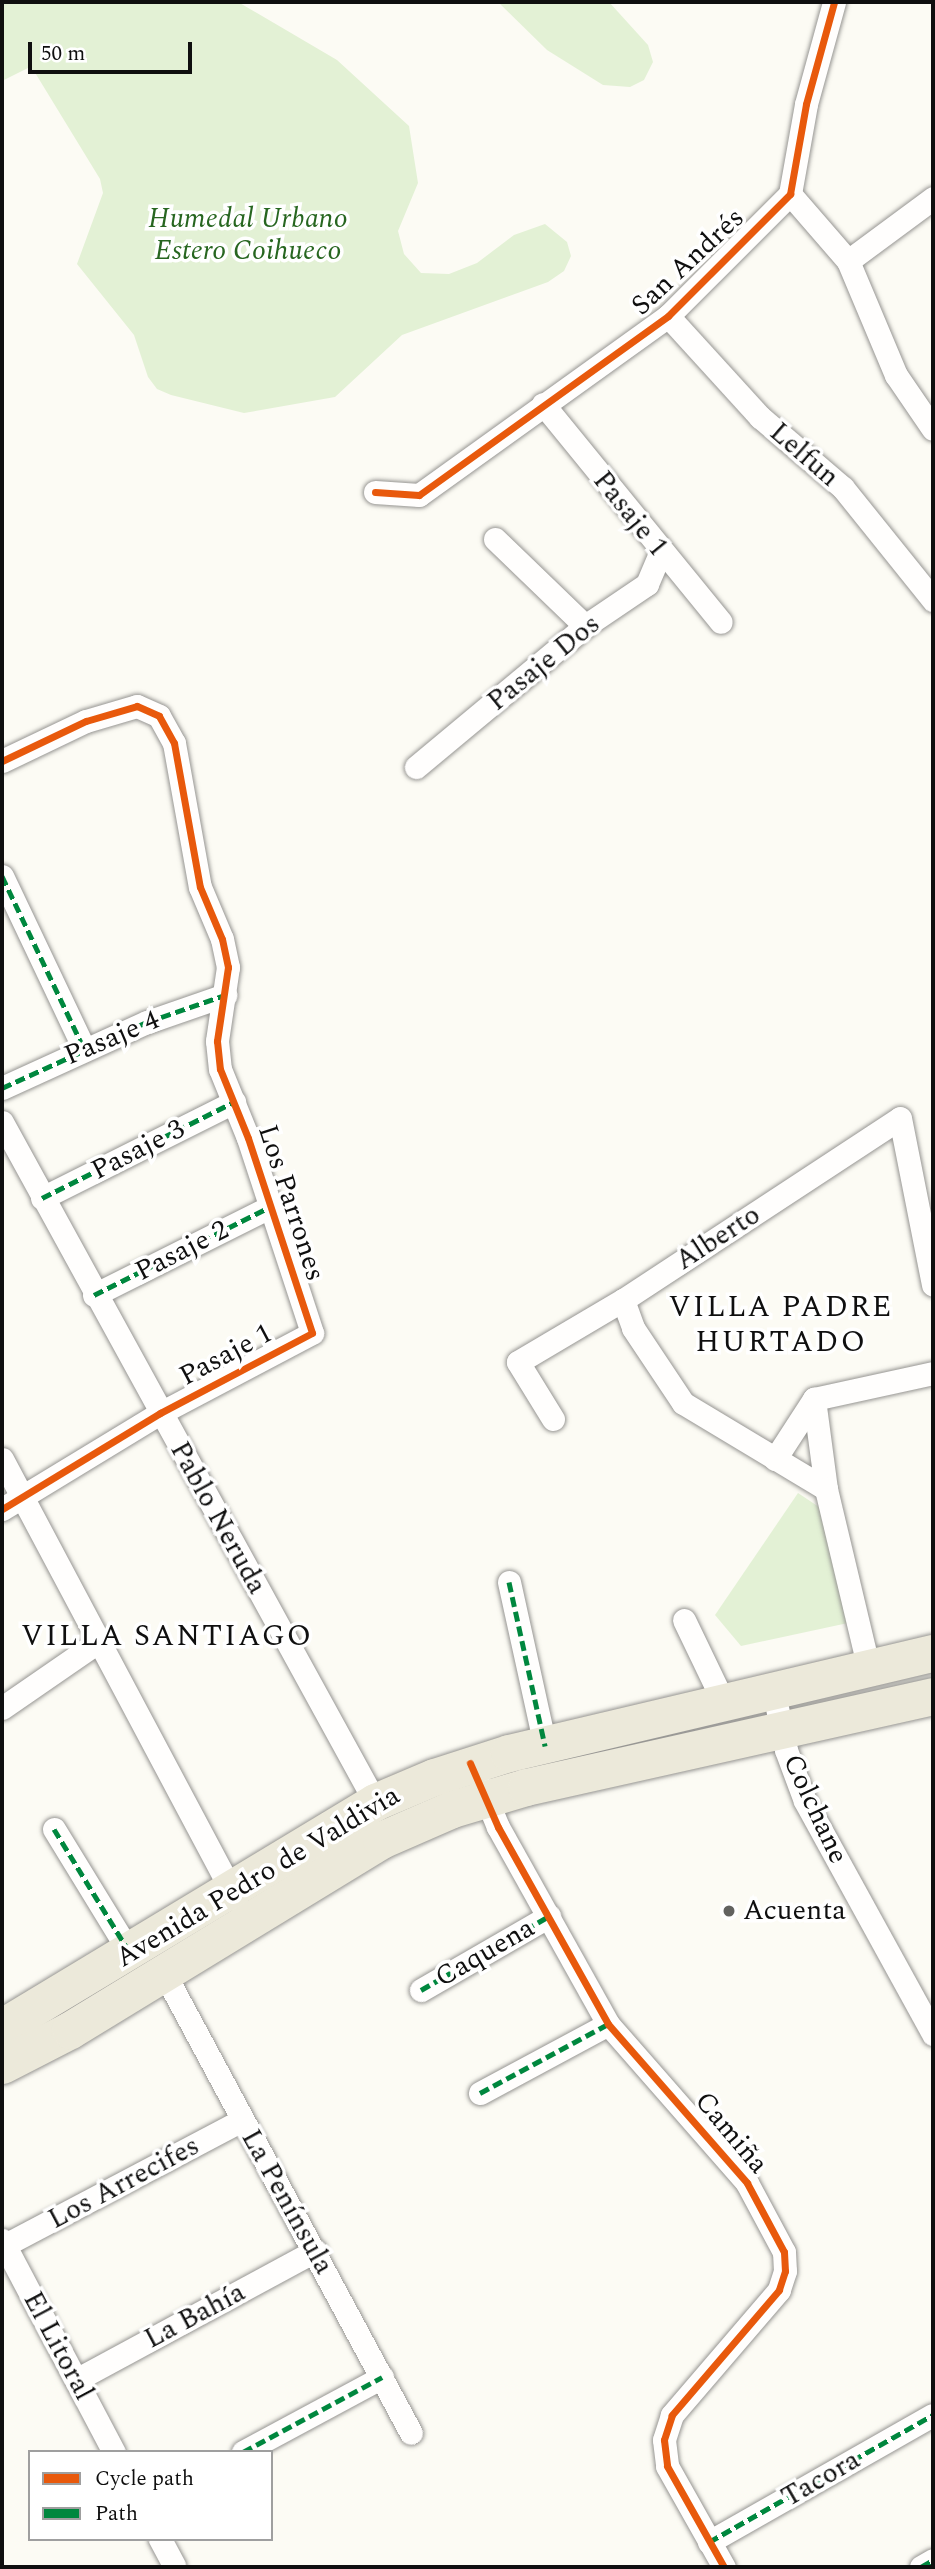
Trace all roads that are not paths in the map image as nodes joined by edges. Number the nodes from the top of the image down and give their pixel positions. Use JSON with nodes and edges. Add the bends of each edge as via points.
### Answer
{"nodes":[{"id":1,"x":834,"y":2,"type":"edge"},
{"id":2,"x":790,"y":194,"type":"junction"},
{"id":3,"x":933,"y":198,"type":"edge"},
{"id":4,"x":848,"y":261,"type":"junction"},
{"id":5,"x":668,"y":316,"type":"junction"},
{"id":6,"x":543,"y":404,"type":"junction"},
{"id":7,"x":933,"y":429,"type":"edge"},
{"id":8,"x":375,"y":492,"type":"dead end"},
{"id":9,"x":495,"y":539,"type":"dead end"},
{"id":10,"x":660,"y":553,"type":"junction"},
{"id":11,"x":933,"y":600,"type":"edge"},
{"id":12,"x":721,"y":622,"type":"dead end"},
{"id":13,"x":585,"y":626,"type":"junction"},
{"id":14,"x":2,"y":761,"type":"edge"},
{"id":15,"x":416,"y":766,"type":"dead end"},
{"id":16,"x":2,"y":876,"type":"edge"},
{"id":17,"x":225,"y":995,"type":"junction"},
{"id":18,"x":84,"y":1049,"type":"junction"},
{"id":19,"x":2,"y":1088,"type":"edge"},
{"id":20,"x":234,"y":1101,"type":"junction"},
{"id":21,"x":2,"y":1122,"type":"edge"},
{"id":22,"x":10,"y":1155,"type":"edge"},
{"id":23,"x":42,"y":1198,"type":"junction"},
{"id":24,"x":270,"y":1207,"type":"junction"},
{"id":25,"x":933,"y":1285,"type":"edge"},
{"id":26,"x":94,"y":1295,"type":"junction"},
{"id":27,"x":623,"y":1300,"type":"junction"},
{"id":28,"x":312,"y":1333,"type":"joint"},
{"id":29,"x":933,"y":1373,"type":"edge"},
{"id":30,"x":814,"y":1399,"type":"junction"},
{"id":31,"x":160,"y":1413,"type":"junction"},
{"id":32,"x":553,"y":1419,"type":"dead end"},
{"id":33,"x":775,"y":1458,"type":"junction"},
{"id":34,"x":2,"y":1459,"type":"edge"},
{"id":35,"x":826,"y":1489,"type":"junction"},
{"id":36,"x":21,"y":1495,"type":"junction"},
{"id":37,"x":2,"y":1509,"type":"edge"},
{"id":38,"x":509,"y":1582,"type":"dead end"},
{"id":39,"x":684,"y":1620,"type":"dead end"},
{"id":40,"x":99,"y":1641,"type":"junction"},
{"id":41,"x":933,"y":1653,"type":"edge"},
{"id":42,"x":869,"y":1669,"type":"junction"},
{"id":43,"x":773,"y":1689,"type":"junction"},
{"id":44,"x":933,"y":1696,"type":"edge"},
{"id":45,"x":724,"y":1703,"type":"junction"},
{"id":46,"x":2,"y":1708,"type":"edge"},
{"id":47,"x":782,"y":1729,"type":"junction"},
{"id":48,"x":545,"y":1746,"type":"junction"},
{"id":49,"x":470,"y":1763,"type":"junction"},
{"id":50,"x":486,"y":1800,"type":"junction"},
{"id":51,"x":375,"y":1802,"type":"junction"},
{"id":52,"x":54,"y":1829,"type":"dead end"},
{"id":53,"x":238,"y":1903,"type":"junction"},
{"id":54,"x":548,"y":1916,"type":"junction"},
{"id":55,"x":130,"y":1953,"type":"junction"},
{"id":56,"x":163,"y":1971,"type":"junction"},
{"id":57,"x":421,"y":1990,"type":"dead end"},
{"id":58,"x":608,"y":2024,"type":"junction"},
{"id":59,"x":2,"y":2027,"type":"edge"},
{"id":60,"x":933,"y":2034,"type":"edge"},
{"id":61,"x":2,"y":2065,"type":"edge"},
{"id":62,"x":480,"y":2093,"type":"dead end"},
{"id":63,"x":242,"y":2120,"type":"junction"},
{"id":64,"x":3,"y":2243,"type":"edge"},
{"id":65,"x":314,"y":2251,"type":"junction"},
{"id":66,"x":382,"y":2377,"type":"junction"},
{"id":67,"x":76,"y":2380,"type":"junction"},
{"id":68,"x":933,"y":2415,"type":"edge"},
{"id":69,"x":411,"y":2433,"type":"dead end"},
{"id":70,"x":113,"y":2450,"type":"edge"},
{"id":71,"x":247,"y":2450,"type":"edge"},
{"id":72,"x":161,"y":2541,"type":"edge"},
{"id":73,"x":709,"y":2542,"type":"junction"},
{"id":74,"x":933,"y":2560,"type":"edge"},
{"id":75,"x":174,"y":2565,"type":"dead end"},
{"id":76,"x":724,"y":2567,"type":"edge"},
{"id":77,"x":921,"y":2567,"type":"edge"}],
"edges":[{"from":1,"to":2,"type":"street","via":[[806,104]]},
{"from":2,"to":4,"type":"street"},
{"from":2,"to":5,"type":"street","name":"San Andrés"},
{"from":3,"to":4,"type":"street"},
{"from":4,"to":7,"type":"street","via":[[896,375]]},
{"from":5,"to":6,"type":"street","name":"San Andrés"},
{"from":5,"to":11,"type":"street","name":"Lelfun","via":[[760,416],[843,488]]},
{"from":6,"to":8,"type":"street","name":"San Andrés","via":[[419,495]]},
{"from":6,"to":10,"type":"street","name":"Pasaje 1"},
{"from":9,"to":13,"type":"street"},
{"from":10,"to":12,"type":"street","name":"Pasaje 1"},
{"from":10,"to":13,"type":"street","name":"Pasaje Dos","via":[[647,584]]},
{"from":13,"to":15,"type":"street","name":"Pasaje Dos"},
{"from":14,"to":17,"type":"street","name":"Los Parrones","via":[[86,721],[137,706],[159,716],[174,743],[200,887],[222,939],[228,967]]},
{"from":16,"to":18,"type":"street"},
{"from":17,"to":18,"type":"street","name":"Pasaje 4"},
{"from":17,"to":20,"type":"street","name":"Los Parrones","via":[[217,1041],[220,1069]]},
{"from":18,"to":19,"type":"street","name":"Pasaje 4"},
{"from":20,"to":23,"type":"street","name":"Pasaje 3"},
{"from":20,"to":24,"type":"street","name":"Los Parrones"},
{"from":21,"to":22,"type":"street","name":"Pablo Neruda"},
{"from":22,"to":23,"type":"street","name":"Pablo Neruda"},
{"from":23,"to":26,"type":"street","name":"Pablo Neruda"},
{"from":24,"to":26,"type":"street","name":"Pasaje 2"},
{"from":24,"to":28,"type":"street","name":"Los Parrones"},
{"from":25,"to":27,"type":"street","name":"Alberto","via":[[900,1118]]},
{"from":26,"to":31,"type":"street","name":"Pablo Neruda"},
{"from":27,"to":32,"type":"street","name":"Alberto","via":[[518,1362]]},
{"from":27,"to":33,"type":"street","via":[[633,1328],[683,1403]]},
{"from":28,"to":31,"type":"street","name":"Pasaje 1"},
{"from":29,"to":30,"type":"street"},
{"from":30,"to":33,"type":"street"},
{"from":30,"to":35,"type":"street"},
{"from":31,"to":36,"type":"street","name":"Pasaje 1"},
{"from":31,"to":51,"type":"street","name":"Pablo Neruda"},
{"from":33,"to":35,"type":"street"},
{"from":34,"to":36,"type":"street"},
{"from":35,"to":42,"type":"street"},
{"from":36,"to":37,"type":"street","name":"Pasaje 1"},
{"from":36,"to":40,"type":"street"},
{"from":38,"to":48,"type":"street"},
{"from":39,"to":45,"type":"street"},
{"from":40,"to":46,"type":"street"},
{"from":40,"to":53,"type":"street"},
{"from":41,"to":42,"type":"main road","name":"Avenida Pedro de Valdivia"},
{"from":42,"to":43,"type":"main road","name":"Avenida Pedro de Valdivia"},
{"from":43,"to":45,"type":"main road","name":"Avenida Pedro de Valdivia"},
{"from":43,"to":47,"type":"street","name":"Colchane"},
{"from":44,"to":47,"type":"main road","name":"Avenida Pedro de Valdivia"},
{"from":45,"to":48,"type":"main road","name":"Avenida Pedro de Valdivia"},
{"from":47,"to":50,"type":"main road","name":"Avenida Pedro de Valdivia"},
{"from":47,"to":60,"type":"street","name":"Colchane","via":[[805,1801]]},
{"from":48,"to":49,"type":"main road","name":"Avenida Pedro de Valdivia"},
{"from":49,"to":50,"type":"street","name":"Camiña"},
{"from":49,"to":51,"type":"main road","name":"Avenida Pedro de Valdivia"},
{"from":50,"to":53,"type":"main road","name":"Avenida Pedro de Valdivia","via":[[381,1839]]},
{"from":50,"to":54,"type":"street","name":"Camiña"},
{"from":51,"to":53,"type":"main road","name":"Avenida Pedro de Valdivia"},
{"from":52,"to":55,"type":"street"},
{"from":53,"to":55,"type":"main road","name":"Avenida Pedro de Valdivia"},
{"from":53,"to":56,"type":"main road","name":"Avenida Pedro de Valdivia"},
{"from":54,"to":57,"type":"street","name":"Caquena"},
{"from":54,"to":58,"type":"street","name":"Camiña"},
{"from":55,"to":59,"type":"main road","name":"Avenida Pedro de Valdivia"},
{"from":56,"to":61,"type":"main road","name":"Avenida Pedro de Valdivia"},
{"from":56,"to":63,"type":"street","name":"La Península"},
{"from":58,"to":62,"type":"street"},
{"from":58,"to":73,"type":"street","name":"Camiña","via":[[747,2183],[784,2252],[779,2290],[666,2427],[667,2466]]},
{"from":63,"to":64,"type":"street","name":"Los Arrecifes"},
{"from":63,"to":65,"type":"street","name":"La Península"},
{"from":64,"to":67,"type":"street","name":"El Litoral"},
{"from":65,"to":66,"type":"street","name":"La Península"},
{"from":65,"to":67,"type":"street","name":"La Bahía"},
{"from":66,"to":69,"type":"street","name":"La Península"},
{"from":66,"to":71,"type":"street"},
{"from":67,"to":70,"type":"street","name":"El Litoral"},
{"from":68,"to":73,"type":"street","name":"Tacora"},
{"from":72,"to":75,"type":"street"},
{"from":73,"to":76,"type":"street","name":"Camiña"},
{"from":74,"to":77,"type":"street"}]}
